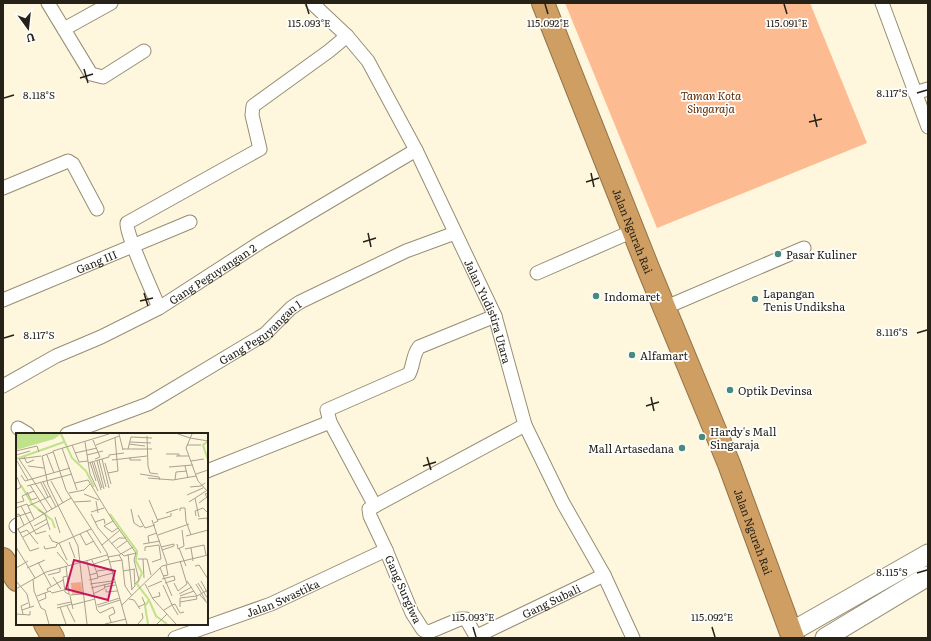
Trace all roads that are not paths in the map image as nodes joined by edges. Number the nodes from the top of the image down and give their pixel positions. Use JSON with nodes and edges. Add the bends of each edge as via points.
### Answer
{"nodes":[{"id":1,"x":48,"y":3,"type":"edge"},
{"id":2,"x":111,"y":3,"type":"edge"},
{"id":3,"x":312,"y":3,"type":"edge"},
{"id":4,"x":543,"y":3,"type":"edge"},
{"id":5,"x":882,"y":3,"type":"edge"},
{"id":6,"x":64,"y":29,"type":"junction"},
{"id":7,"x":347,"y":36,"type":"junction"},
{"id":8,"x":144,"y":51,"type":"dead end"},
{"id":9,"x":928,"y":89,"type":"edge"},
{"id":10,"x":915,"y":93,"type":"junction"},
{"id":11,"x":928,"y":127,"type":"edge"},
{"id":12,"x":416,"y":150,"type":"junction"},
{"id":13,"x":3,"y":188,"type":"edge"},
{"id":14,"x":97,"y":209,"type":"dead end"},
{"id":15,"x":190,"y":222,"type":"dead end"},
{"id":16,"x":633,"y":231,"type":"junction"},
{"id":17,"x":455,"y":233,"type":"junction"},
{"id":18,"x":134,"y":246,"type":"junction"},
{"id":19,"x":804,"y":248,"type":"dead end"},
{"id":20,"x":537,"y":273,"type":"dead end"},
{"id":21,"x":3,"y":300,"type":"edge"},
{"id":22,"x":159,"y":308,"type":"junction"},
{"id":23,"x":664,"y":308,"type":"junction"},
{"id":24,"x":495,"y":316,"type":"junction"},
{"id":25,"x":3,"y":386,"type":"edge"},
{"id":26,"x":328,"y":416,"type":"junction"},
{"id":27,"x":524,"y":425,"type":"junction"},
{"id":28,"x":70,"y":433,"type":"edge"},
{"id":29,"x":208,"y":471,"type":"edge"},
{"id":30,"x":372,"y":507,"type":"junction"},
{"id":31,"x":386,"y":550,"type":"junction"},
{"id":32,"x":928,"y":554,"type":"edge"},
{"id":33,"x":3,"y":559,"type":"edge"},
{"id":34,"x":604,"y":575,"type":"junction"},
{"id":35,"x":928,"y":576,"type":"edge"},
{"id":36,"x":16,"y":578,"type":"edge"},
{"id":37,"x":46,"y":625,"type":"edge"},
{"id":38,"x":787,"y":636,"type":"edge"},
{"id":39,"x":477,"y":637,"type":"edge"},
{"id":40,"x":53,"y":638,"type":"edge"},
{"id":41,"x":175,"y":638,"type":"edge"},
{"id":42,"x":633,"y":638,"type":"edge"},
{"id":43,"x":825,"y":638,"type":"edge"}],
"edges":[{"from":1,"to":6,"type":"street"},
{"from":2,"to":6,"type":"street"},
{"from":3,"to":7,"type":"street","name":"Jalan Yudistira Utara"},
{"from":4,"to":16,"type":"highway","name":"Jalan Ngurah Rai"},
{"from":5,"to":10,"type":"street"},
{"from":6,"to":8,"type":"street","via":[[91,74],[96,76],[103,77]]},
{"from":7,"to":12,"type":"street","name":"Jalan Yudistira Utara","via":[[368,61]]},
{"from":7,"to":18,"type":"street","via":[[253,106],[252,115],[260,149],[129,221],[127,227]]},
{"from":9,"to":10,"type":"street"},
{"from":10,"to":11,"type":"street"},
{"from":12,"to":17,"type":"street","name":"Jalan Yudistira Utara"},
{"from":12,"to":22,"type":"street","name":"Gang Peguyangan 2","via":[[279,231]]},
{"from":13,"to":14,"type":"street","via":[[68,162],[73,164]]},
{"from":15,"to":18,"type":"street","name":"Gang III"},
{"from":16,"to":20,"type":"street"},
{"from":16,"to":23,"type":"highway","name":"Jalan Ngurah Rai"},
{"from":17,"to":24,"type":"street","name":"Jalan Yudistira Utara"},
{"from":17,"to":28,"type":"street","name":"Gang Peguyangan 1","via":[[406,251],[300,302],[265,334],[148,404]]},
{"from":18,"to":21,"type":"street","name":"Gang III"},
{"from":18,"to":22,"type":"street"},
{"from":19,"to":23,"type":"street"},
{"from":22,"to":25,"type":"street","name":"Gang Peguyangan 2","via":[[56,356]]},
{"from":23,"to":38,"type":"highway","name":"Jalan Ngurah Rai","via":[[729,464]]},
{"from":24,"to":26,"type":"street","via":[[419,348],[413,357],[409,374]]},
{"from":24,"to":27,"type":"street","name":"Jalan Yudistira Utara"},
{"from":26,"to":29,"type":"street"},
{"from":26,"to":30,"type":"street","name":"Gang Surgiwa"},
{"from":27,"to":30,"type":"street"},
{"from":27,"to":34,"type":"street","name":"Jalan Yudistira Utara","via":[[563,504]]},
{"from":30,"to":31,"type":"street","name":"Gang Surgiwa","via":[[370,516]]},
{"from":31,"to":39,"type":"street","name":"Gang Surgiwa","via":[[412,613],[423,630],[429,632],[460,619],[466,620]]},
{"from":31,"to":41,"type":"street","name":"Jalan Swastika","via":[[271,604]]},
{"from":32,"to":38,"type":"street"},
{"from":33,"to":36,"type":"highway"},
{"from":34,"to":39,"type":"street","name":"Gang Subali"},
{"from":34,"to":42,"type":"street","name":"Jalan Yudistira Utara"},
{"from":35,"to":43,"type":"street"},
{"from":37,"to":40,"type":"highway"}]}
